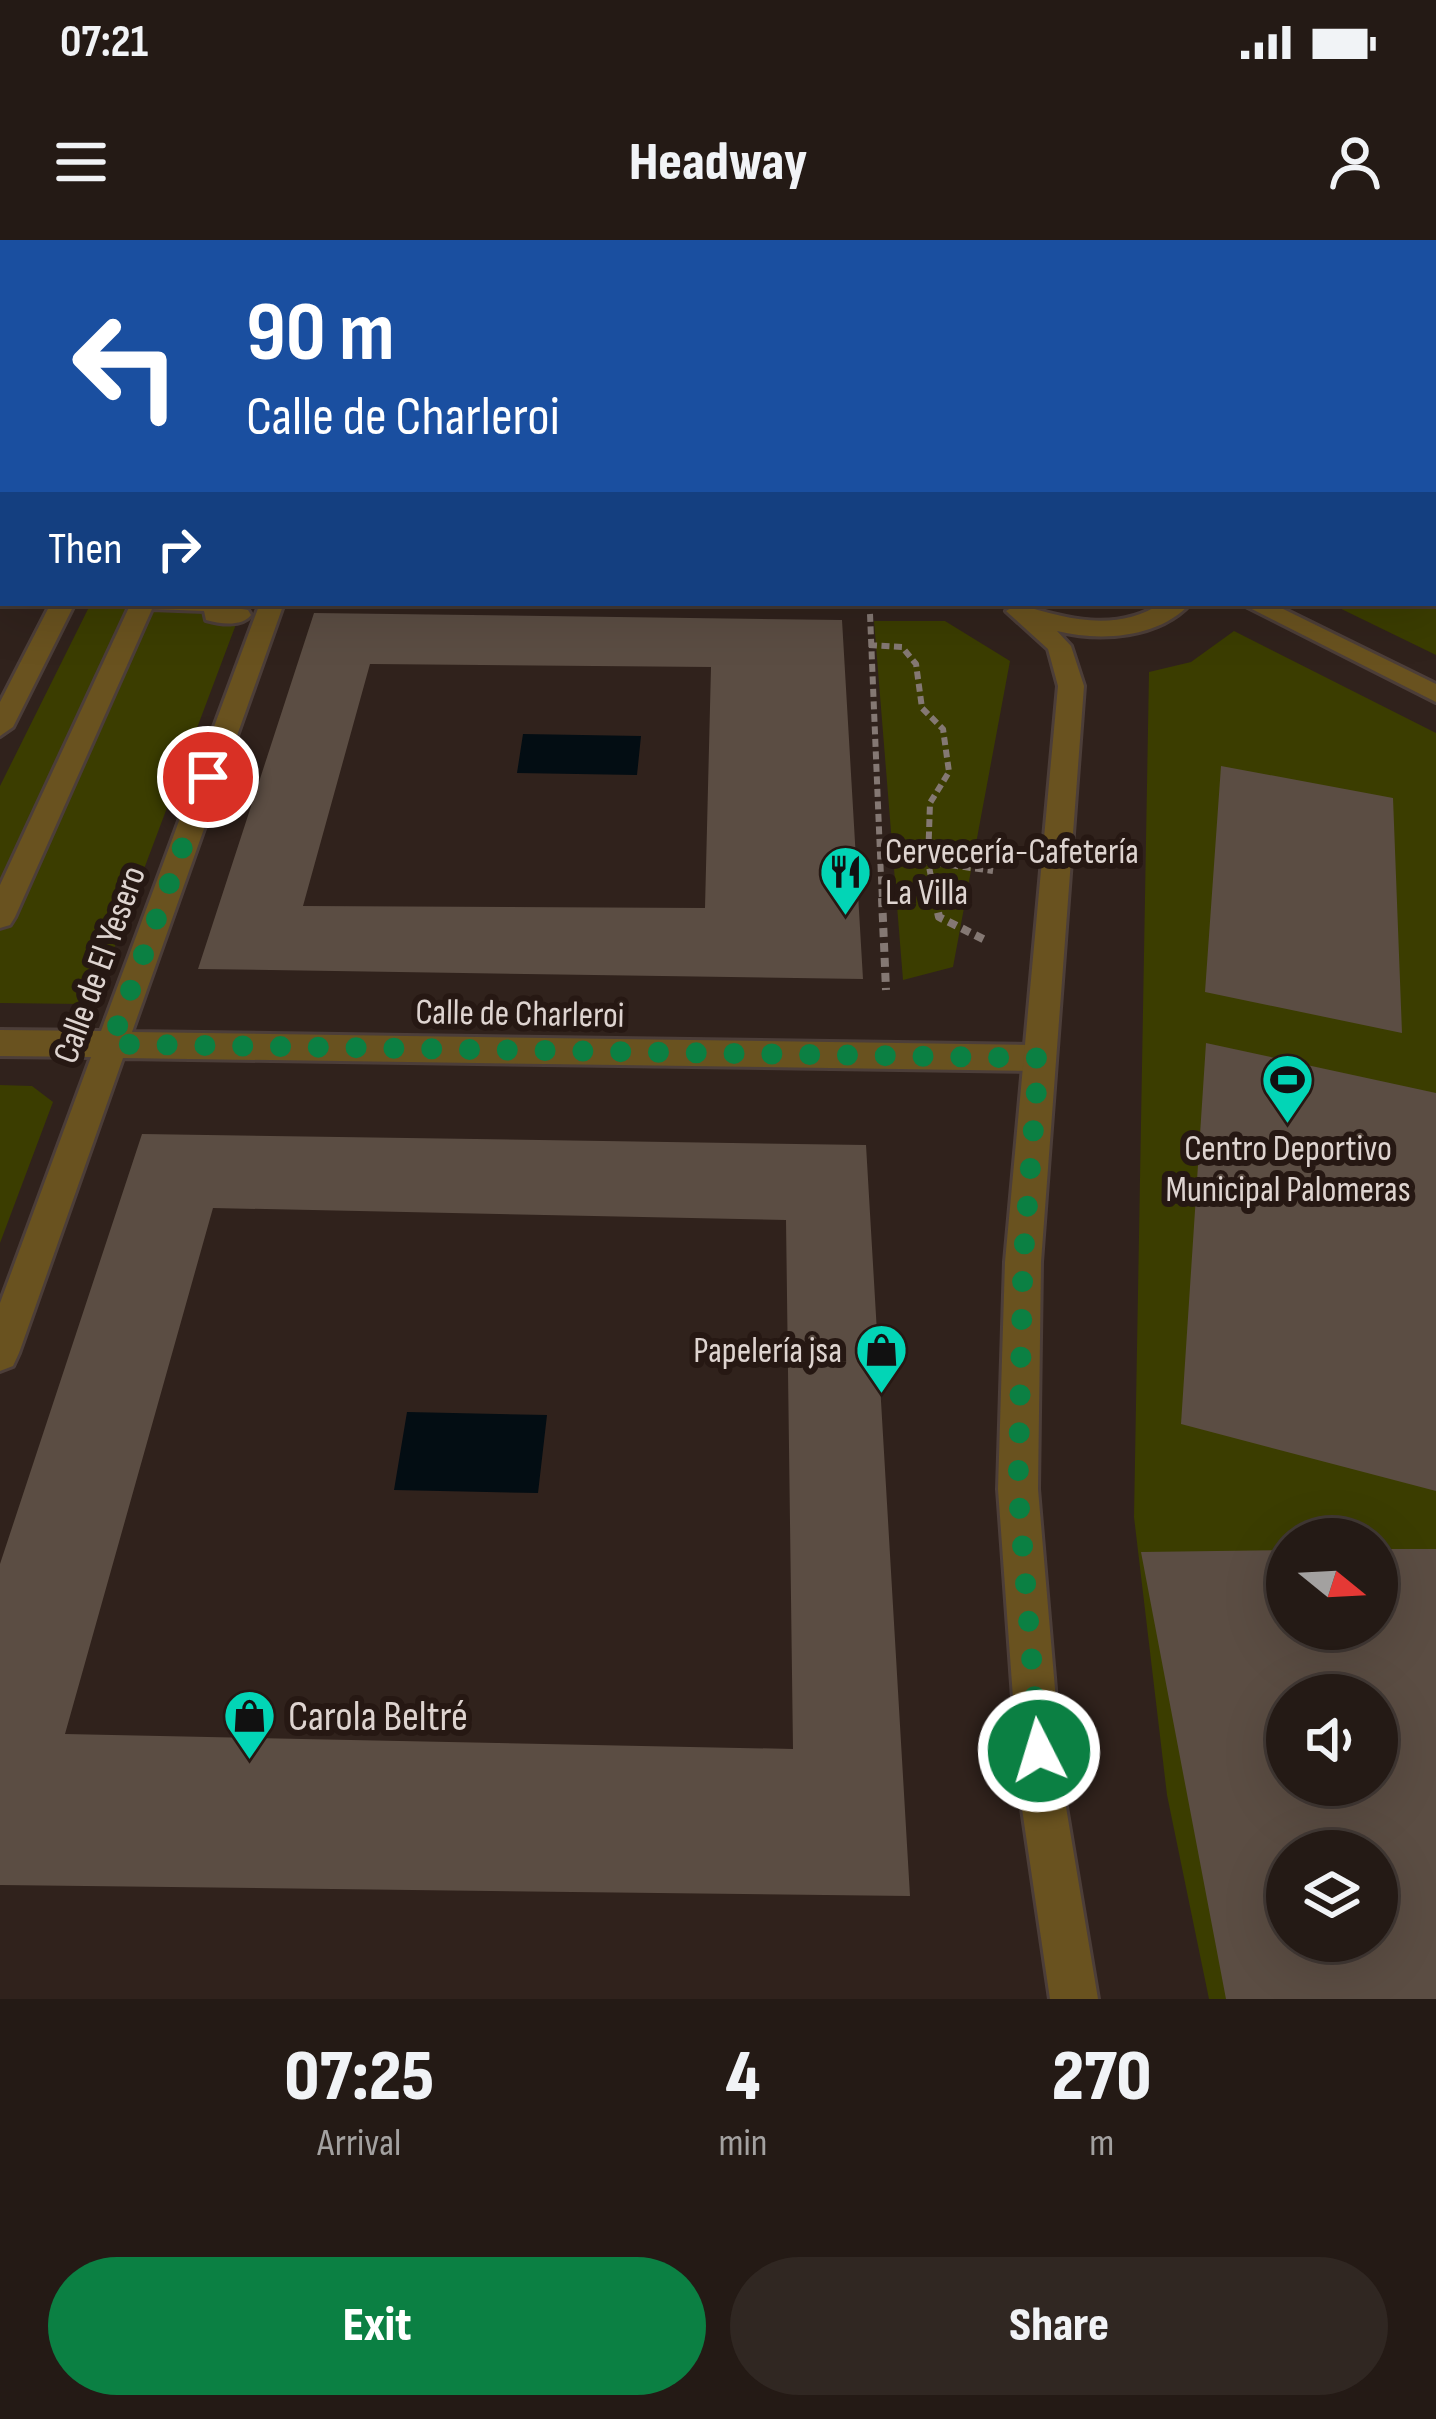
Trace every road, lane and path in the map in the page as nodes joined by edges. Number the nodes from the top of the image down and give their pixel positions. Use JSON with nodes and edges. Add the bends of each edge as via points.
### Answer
{"nodes":[{"id":1,"x":63,"y":606,"type":"edge"},
{"id":2,"x":142,"y":606,"type":"edge"},
{"id":3,"x":271,"y":606,"type":"edge"},
{"id":4,"x":1175,"y":606,"type":"edge"},
{"id":5,"x":1258,"y":606,"type":"edge"},
{"id":6,"x":1012,"y":607,"type":"edge"},
{"id":7,"x":870,"y":614,"type":"dead end"},
{"id":8,"x":1113,"y":629,"type":"junction"},
{"id":9,"x":868,"y":645,"type":"junction"},
{"id":10,"x":1436,"y":694,"type":"edge"},
{"id":11,"x":1070,"y":709,"type":"junction"},
{"id":12,"x":0,"y":727,"type":"edge"},
{"id":13,"x":878,"y":856,"type":"junction"},
{"id":14,"x":928,"y":862,"type":"junction"},
{"id":15,"x":993,"y":871,"type":"dead end"},
{"id":16,"x":0,"y":917,"type":"edge"},
{"id":17,"x":986,"y":941,"type":"dead end"},
{"id":18,"x":886,"y":990,"type":"dead end"},
{"id":19,"x":0,"y":1042,"type":"edge"},
{"id":20,"x":111,"y":1044,"type":"junction"},
{"id":21,"x":1039,"y":1058,"type":"junction"},
{"id":22,"x":0,"y":1353,"type":"edge"},
{"id":23,"x":1074,"y":1999,"type":"edge"}],
"edges":[{"from":1,"to":12,"type":"street"},
{"from":2,"to":16,"type":"street"},
{"from":3,"to":20,"type":"street","name":"Calle de El Yesero"},
{"from":4,"to":8,"type":"street","via":[[1158,619]]},
{"from":5,"to":10,"type":"street"},
{"from":6,"to":8,"type":"street","via":[[1052,624]]},
{"from":6,"to":11,"type":"street","via":[[1059,646],[1070,674]]},
{"from":7,"to":9,"type":"path"},
{"from":8,"to":11,"type":"street","via":[[1096,647]]},
{"from":9,"to":13,"type":"path"},
{"from":9,"to":14,"type":"path","via":[[902,647],[916,664],[922,708],[943,729],[949,772],[931,803]]},
{"from":11,"to":21,"type":"street"},
{"from":13,"to":14,"type":"path"},
{"from":13,"to":18,"type":"path"},
{"from":14,"to":15,"type":"path"},
{"from":14,"to":17,"type":"path","via":[[939,917]]},
{"from":19,"to":20,"type":"street","name":"Calle de Charleroi"},
{"from":20,"to":21,"type":"street","name":"Calle de Charleroi"},
{"from":20,"to":22,"type":"street","name":"Calle de El Yesero"},
{"from":21,"to":23,"type":"street","via":[[1023,1262],[1018,1489],[1042,1795]]}]}
